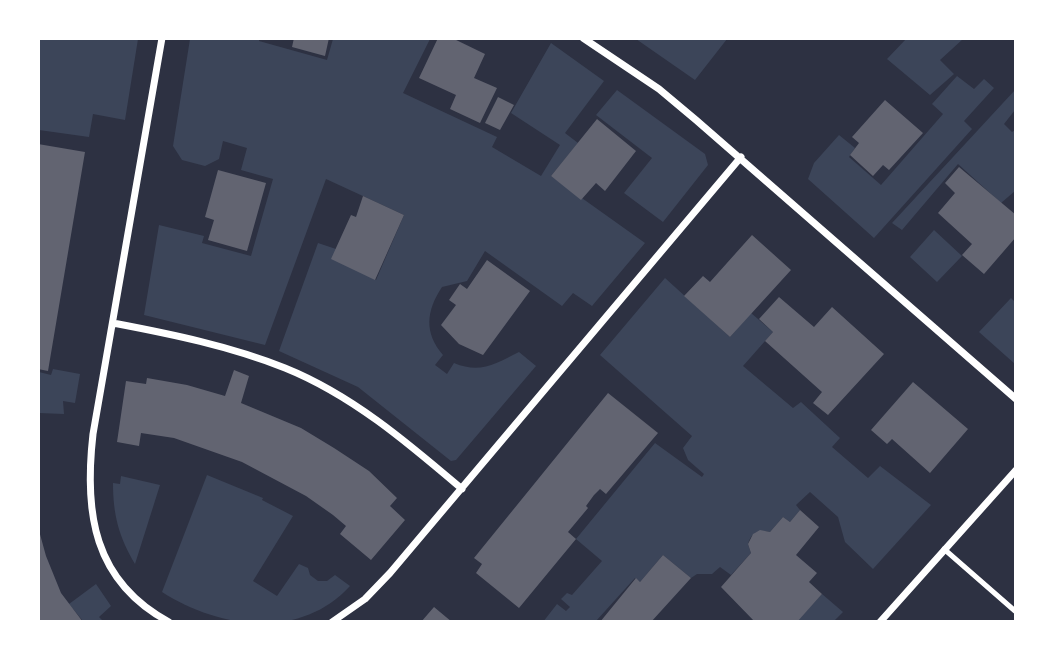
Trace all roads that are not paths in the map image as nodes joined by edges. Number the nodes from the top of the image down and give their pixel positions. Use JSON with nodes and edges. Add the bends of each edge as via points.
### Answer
{"nodes":[{"id":1,"x":162,"y":38,"type":"edge"},
{"id":2,"x":583,"y":38,"type":"edge"},
{"id":3,"x":741,"y":158,"type":"junction"},
{"id":4,"x":113,"y":323,"type":"junction"},
{"id":5,"x":1016,"y":399,"type":"edge"},
{"id":6,"x":1016,"y":470,"type":"edge"},
{"id":7,"x":462,"y":489,"type":"junction"},
{"id":8,"x":944,"y":549,"type":"junction"},
{"id":9,"x":1015,"y":611,"type":"edge"},
{"id":10,"x":169,"y":621,"type":"edge"},
{"id":11,"x":332,"y":621,"type":"edge"},
{"id":12,"x":880,"y":621,"type":"edge"}],
"edges":[{"from":1,"to":4,"type":"street"},
{"from":2,"to":3,"type":"street","via":[[659,89]]},
{"from":3,"to":5,"type":"street"},
{"from":3,"to":7,"type":"street"},
{"from":4,"to":7,"type":"street","via":[[239,351],[287,368],[360,409]]},
{"from":4,"to":10,"type":"street","via":[[90,454],[93,523],[120,580],[136,599]]},
{"from":6,"to":8,"type":"street"},
{"from":7,"to":11,"type":"street","via":[[382,583]]},
{"from":8,"to":9,"type":"lane"},
{"from":8,"to":12,"type":"street"}]}
